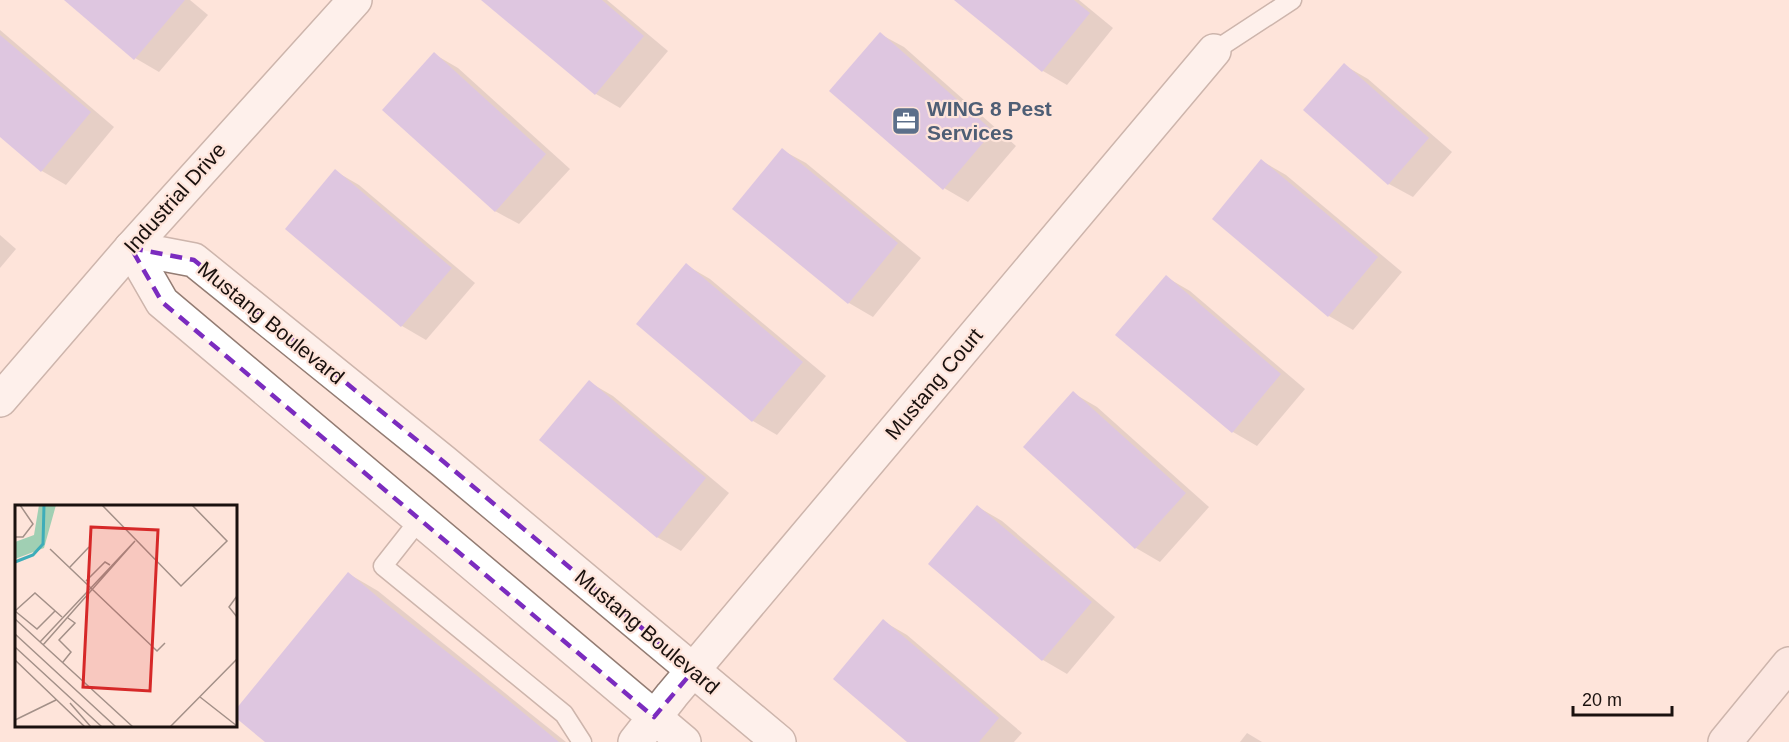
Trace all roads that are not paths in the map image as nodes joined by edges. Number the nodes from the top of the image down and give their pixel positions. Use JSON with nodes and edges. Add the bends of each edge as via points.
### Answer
{"nodes":[{"id":1,"x":355,"y":0,"type":"edge"},
{"id":2,"x":1292,"y":0,"type":"edge"},
{"id":3,"x":1214,"y":51,"type":"joint"},
{"id":4,"x":131,"y":248,"type":"junction"},
{"id":5,"x":0,"y":400,"type":"edge"},
{"id":6,"x":420,"y":519,"type":"junction"},
{"id":7,"x":1789,"y":664,"type":"edge"},
{"id":8,"x":693,"y":671,"type":"junction"},
{"id":9,"x":644,"y":730,"type":"edge"},
{"id":10,"x":582,"y":742,"type":"edge"},
{"id":11,"x":684,"y":742,"type":"edge"},
{"id":12,"x":779,"y":742,"type":"edge"},
{"id":13,"x":1725,"y":742,"type":"edge"}],
"edges":[{"from":1,"to":4,"type":"street","name":"Industrial Drive"},
{"from":2,"to":3,"type":"lane"},
{"from":3,"to":8,"type":"street","name":"Mustang Court"},
{"from":4,"to":5,"type":"street","name":"Industrial Drive"},
{"from":4,"to":6,"type":"street","via":[[162,302]]},
{"from":4,"to":8,"type":"street","name":"Mustang Boulevard","via":[[194,260],[444,462]]},
{"from":6,"to":9,"type":"street"},
{"from":6,"to":10,"type":"lane","via":[[383,566],[564,714]]},
{"from":7,"to":13,"type":"main road"},
{"from":8,"to":9,"type":"street","name":"Mustang Court"},
{"from":8,"to":12,"type":"street","name":"Mustang Boulevard"},
{"from":9,"to":11,"type":"street"}]}
